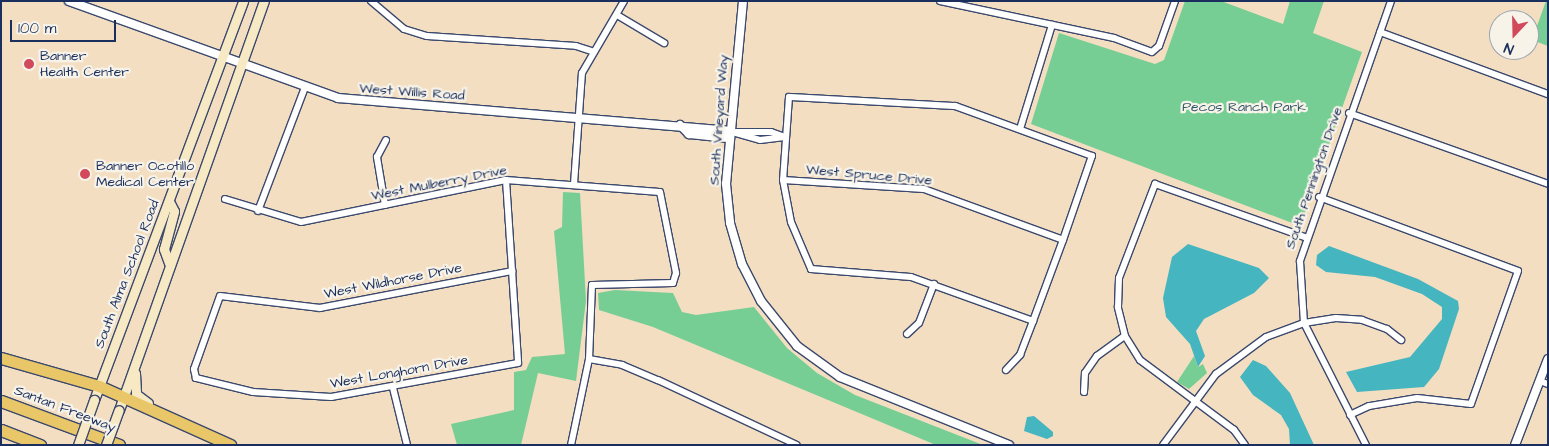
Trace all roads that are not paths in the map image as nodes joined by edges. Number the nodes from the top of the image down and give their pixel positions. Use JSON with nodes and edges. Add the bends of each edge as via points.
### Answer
{"nodes":[{"id":1,"x":70,"y":1,"type":"edge"},
{"id":2,"x":243,"y":1,"type":"edge"},
{"id":3,"x":264,"y":1,"type":"edge"},
{"id":4,"x":372,"y":1,"type":"edge"},
{"id":5,"x":624,"y":1,"type":"edge"},
{"id":6,"x":743,"y":1,"type":"edge"},
{"id":7,"x":940,"y":1,"type":"edge"},
{"id":8,"x":1175,"y":1,"type":"edge"},
{"id":9,"x":1390,"y":1,"type":"edge"},
{"id":10,"x":617,"y":15,"type":"junction"},
{"id":11,"x":1052,"y":25,"type":"junction"},
{"id":12,"x":1380,"y":32,"type":"junction"},
{"id":13,"x":664,"y":43,"type":"dead end"},
{"id":14,"x":594,"y":52,"type":"junction"},
{"id":15,"x":224,"y":58,"type":"junction"},
{"id":16,"x":240,"y":64,"type":"junction"},
{"id":17,"x":305,"y":87,"type":"junction"},
{"id":18,"x":1548,"y":94,"type":"edge"},
{"id":19,"x":1349,"y":113,"type":"junction"},
{"id":20,"x":579,"y":117,"type":"junction"},
{"id":21,"x":1020,"y":129,"type":"junction"},
{"id":22,"x":731,"y":134,"type":"junction"},
{"id":23,"x":784,"y":137,"type":"junction"},
{"id":24,"x":386,"y":140,"type":"dead end"},
{"id":25,"x":506,"y":180,"type":"junction"},
{"id":26,"x":783,"y":180,"type":"junction"},
{"id":27,"x":574,"y":184,"type":"junction"},
{"id":28,"x":1548,"y":184,"type":"edge"},
{"id":29,"x":1319,"y":197,"type":"junction"},
{"id":30,"x":226,"y":199,"type":"dead end"},
{"id":31,"x":170,"y":203,"type":"junction"},
{"id":32,"x":385,"y":205,"type":"junction"},
{"id":33,"x":258,"y":211,"type":"junction"},
{"id":34,"x":1305,"y":237,"type":"junction"},
{"id":35,"x":1064,"y":240,"type":"junction"},
{"id":36,"x":169,"y":263,"type":"junction"},
{"id":37,"x":512,"y":271,"type":"junction"},
{"id":38,"x":934,"y":284,"type":"junction"},
{"id":39,"x":1033,"y":321,"type":"junction"},
{"id":40,"x":1304,"y":322,"type":"junction"},
{"id":41,"x":907,"y":334,"type":"dead end"},
{"id":42,"x":1125,"y":336,"type":"junction"},
{"id":43,"x":1401,"y":340,"type":"dead end"},
{"id":44,"x":1,"y":358,"type":"edge"},
{"id":45,"x":136,"y":359,"type":"junction"},
{"id":46,"x":589,"y":359,"type":"junction"},
{"id":47,"x":1548,"y":359,"type":"edge"},
{"id":48,"x":1006,"y":370,"type":"dead end"},
{"id":49,"x":196,"y":378,"type":"joint"},
{"id":50,"x":1544,"y":382,"type":"edge"},
{"id":51,"x":99,"y":386,"type":"junction"},
{"id":52,"x":393,"y":388,"type":"junction"},
{"id":53,"x":1084,"y":392,"type":"dead end"},
{"id":54,"x":123,"y":397,"type":"junction"},
{"id":55,"x":1,"y":401,"type":"edge"},
{"id":56,"x":1193,"y":401,"type":"junction"},
{"id":57,"x":1350,"y":415,"type":"junction"},
{"id":58,"x":1,"y":430,"type":"edge"},
{"id":59,"x":40,"y":445,"type":"edge"},
{"id":60,"x":78,"y":445,"type":"edge"},
{"id":61,"x":106,"y":445,"type":"edge"},
{"id":62,"x":119,"y":445,"type":"edge"},
{"id":63,"x":230,"y":445,"type":"edge"},
{"id":64,"x":239,"y":445,"type":"edge"},
{"id":65,"x":407,"y":445,"type":"edge"},
{"id":66,"x":571,"y":445,"type":"edge"},
{"id":67,"x":797,"y":445,"type":"edge"},
{"id":68,"x":1009,"y":445,"type":"edge"},
{"id":69,"x":1163,"y":445,"type":"edge"},
{"id":70,"x":1245,"y":445,"type":"edge"},
{"id":71,"x":1366,"y":445,"type":"edge"},
{"id":72,"x":1515,"y":445,"type":"edge"}],
"edges":[{"from":1,"to":15,"type":"street","name":"West Willis Road"},
{"from":2,"to":15,"type":"main road","name":"South Alma School Road"},
{"from":3,"to":16,"type":"main road"},
{"from":4,"to":14,"type":"street","via":[[383,15],[404,29],[427,36],[576,46]]},
{"from":5,"to":10,"type":"street"},
{"from":6,"to":22,"type":"street","name":"South Vineyard Way"},
{"from":7,"to":11,"type":"street"},
{"from":8,"to":11,"type":"street","via":[[1159,46],[1152,52],[1114,38]]},
{"from":9,"to":12,"type":"street","name":"South Pennington Drive"},
{"from":10,"to":13,"type":"street"},
{"from":10,"to":14,"type":"street"},
{"from":11,"to":21,"type":"street"},
{"from":12,"to":18,"type":"street"},
{"from":12,"to":19,"type":"street","name":"South Pennington Drive"},
{"from":14,"to":20,"type":"street","via":[[582,73]]},
{"from":15,"to":16,"type":"street","name":"West Willis Road"},
{"from":15,"to":31,"type":"main road","name":"South Alma School Road"},
{"from":16,"to":17,"type":"street","name":"West Willis Road"},
{"from":16,"to":36,"type":"main road"},
{"from":17,"to":20,"type":"street","name":"West Willis Road","via":[[378,105]]},
{"from":17,"to":33,"type":"street"},
{"from":19,"to":28,"type":"street"},
{"from":19,"to":29,"type":"street","name":"South Pennington Drive"},
{"from":20,"to":22,"type":"street","name":"West Willis Road","via":[[680,125],[689,134]]},
{"from":20,"to":27,"type":"street"},
{"from":21,"to":23,"type":"street","via":[[936,103],[789,97]]},
{"from":21,"to":35,"type":"street","via":[[1092,156]]},
{"from":22,"to":23,"type":"street","name":"West Willis Road","via":[[771,132]]},
{"from":22,"to":68,"type":"street","name":"South Vineyard Way","via":[[730,223],[742,264],[761,301],[798,346],[817,363],[866,391]]},
{"from":23,"to":26,"type":"street"},
{"from":24,"to":32,"type":"street","via":[[377,157]]},
{"from":25,"to":27,"type":"street","name":"West Mulberry Drive"},
{"from":25,"to":32,"type":"street","name":"West Mulberry Drive"},
{"from":25,"to":37,"type":"street"},
{"from":26,"to":35,"type":"street","name":"West Spruce Drive","via":[[924,189]]},
{"from":26,"to":38,"type":"street","via":[[790,222],[811,269],[911,277]]},
{"from":27,"to":46,"type":"street","name":"West Mulberry Drive","via":[[660,192],[676,273],[673,283],[592,285]]},
{"from":29,"to":34,"type":"street","name":"South Pennington Drive"},
{"from":29,"to":57,"type":"street","via":[[1518,272],[1471,404],[1417,398],[1369,406]]},
{"from":30,"to":33,"type":"street","name":"West Mulberry Drive"},
{"from":31,"to":36,"type":"main road","via":[[174,211],[164,249]]},
{"from":31,"to":51,"type":"main road","name":"South Alma School Road"},
{"from":32,"to":33,"type":"street","name":"West Mulberry Drive","via":[[301,222]]},
{"from":34,"to":40,"type":"street","name":"South Pennington Drive","via":[[1299,280]]},
{"from":34,"to":42,"type":"street","via":[[1155,184],[1119,278],[1118,306]]},
{"from":35,"to":39,"type":"street"},
{"from":36,"to":45,"type":"main road"},
{"from":37,"to":49,"type":"street","name":"West Wildhorse Drive","via":[[320,308],[220,296],[194,369]]},
{"from":37,"to":52,"type":"street","name":"West Longhorn Drive","via":[[518,363]]},
{"from":38,"to":39,"type":"street"},
{"from":38,"to":41,"type":"street","via":[[919,324]]},
{"from":39,"to":48,"type":"street","via":[[1020,355]]},
{"from":40,"to":43,"type":"street","via":[[1336,318],[1362,320],[1387,329]]},
{"from":40,"to":56,"type":"street","via":[[1242,352]]},
{"from":40,"to":57,"type":"street","name":"South Pennington Drive"},
{"from":42,"to":53,"type":"street","via":[[1097,356],[1085,373]]},
{"from":42,"to":56,"type":"street","via":[[1140,360]]},
{"from":44,"to":51,"type":"highway"},
{"from":45,"to":54,"type":"main road"},
{"from":45,"to":64,"type":"main road","via":[[134,384],[140,399]]},
{"from":46,"to":66,"type":"street"},
{"from":46,"to":67,"type":"street","via":[[649,376]]},
{"from":47,"to":50,"type":"street"},
{"from":49,"to":52,"type":"street","name":"West Longhorn Drive","via":[[281,395],[331,397]]},
{"from":50,"to":72,"type":"street"},
{"from":51,"to":54,"type":"highway"},
{"from":51,"to":60,"type":"main road","name":"South Alma School Road","bridge":true},
{"from":52,"to":65,"type":"street"},
{"from":54,"to":61,"type":"main road","bridge":true},
{"from":54,"to":63,"type":"highway"},
{"from":55,"to":62,"type":"highway","name":"Santan Freeway"},
{"from":56,"to":69,"type":"street"},
{"from":56,"to":70,"type":"street","via":[[1234,430]]},
{"from":57,"to":71,"type":"street","name":"South Pennington Drive"},
{"from":58,"to":59,"type":"highway"}]}
